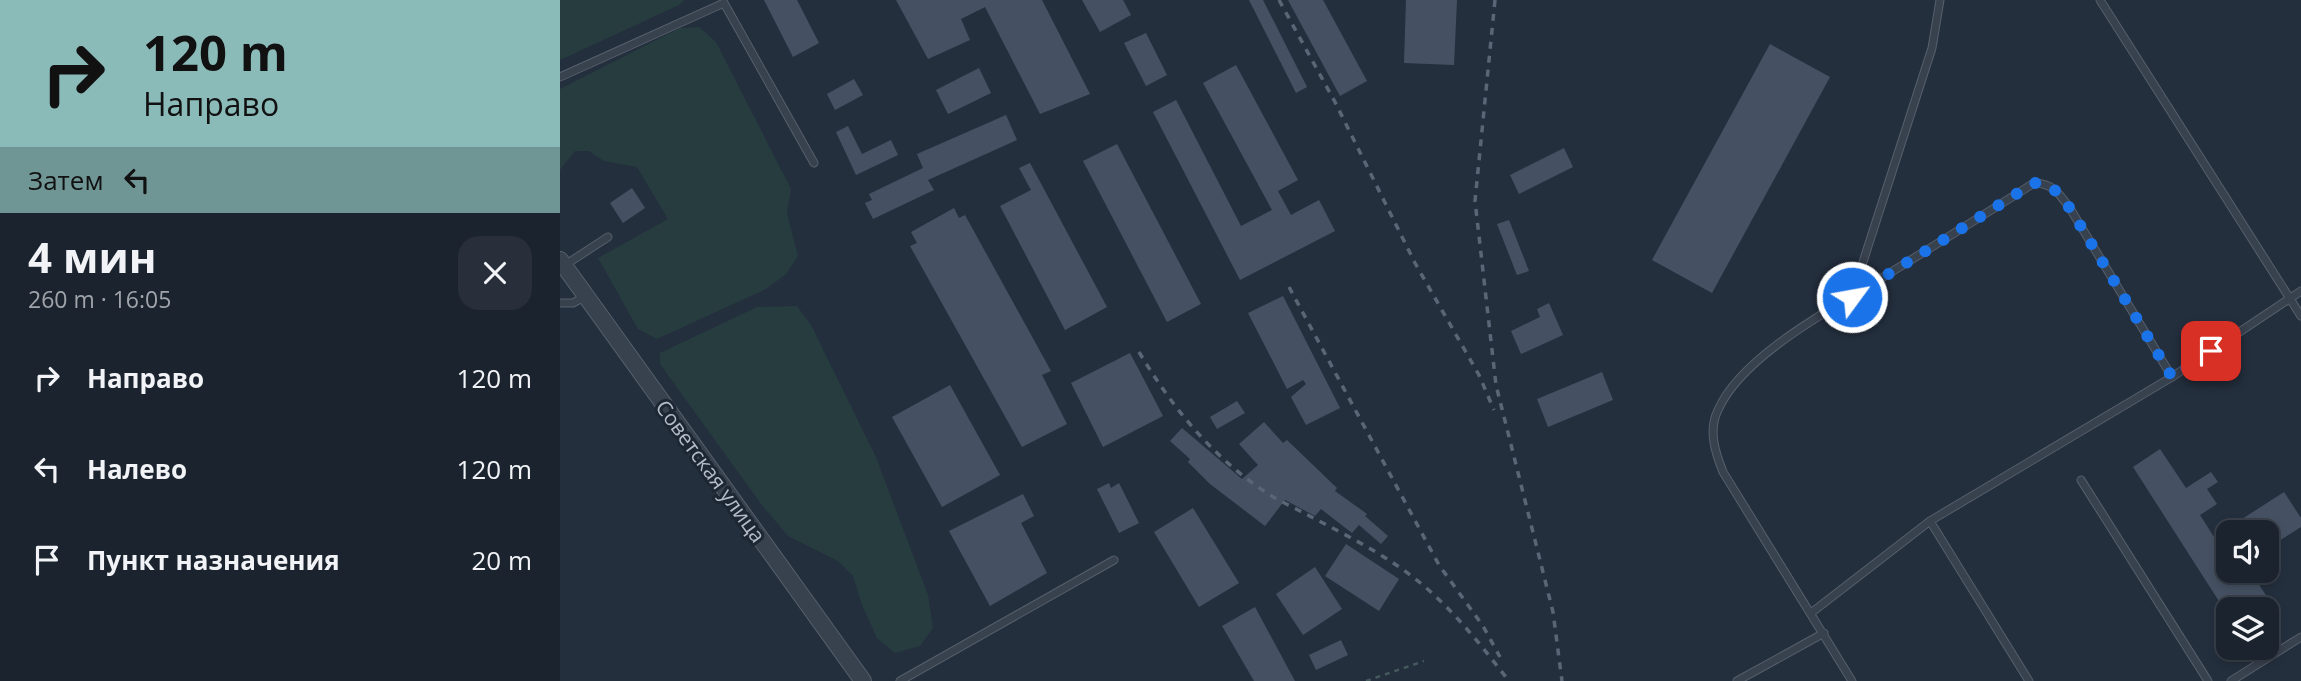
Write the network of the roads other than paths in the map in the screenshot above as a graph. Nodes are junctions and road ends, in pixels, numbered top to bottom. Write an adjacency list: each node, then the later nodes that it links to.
1 (1940, 0): 9 (lane)
2 (2104, 2): 10 (lane)
3 (560, 76): 4 (lane)
4 (814, 163)
5 (608, 237): 6 (lane)
6 (562, 263): 8 (street, Советская улица)
7 (2301, 292): 10 (lane)
8 (586, 296): 11 (lane); 20 (street, Советская улица)
9 (1852, 297): 13 (lane); 17 (lane)
10 (2290, 298): 12 (lane); 13 (lane)
11 (560, 303)
12 (2301, 316)
13 (2172, 377): 15 (lane)
14 (2081, 480): 25 (lane)
15 (1930, 521): 17 (lane); 24 (lane)
16 (1114, 560): 21 (lane)
17 (1811, 613): 18 (lane)
18 (1824, 633): 22 (lane); 23 (lane)
19 (2301, 637): 26 (lane)
20 (863, 681)
21 (901, 681)
22 (1737, 681)
23 (1852, 681)
24 (2029, 681)
25 (2208, 681)
26 (2231, 681)

